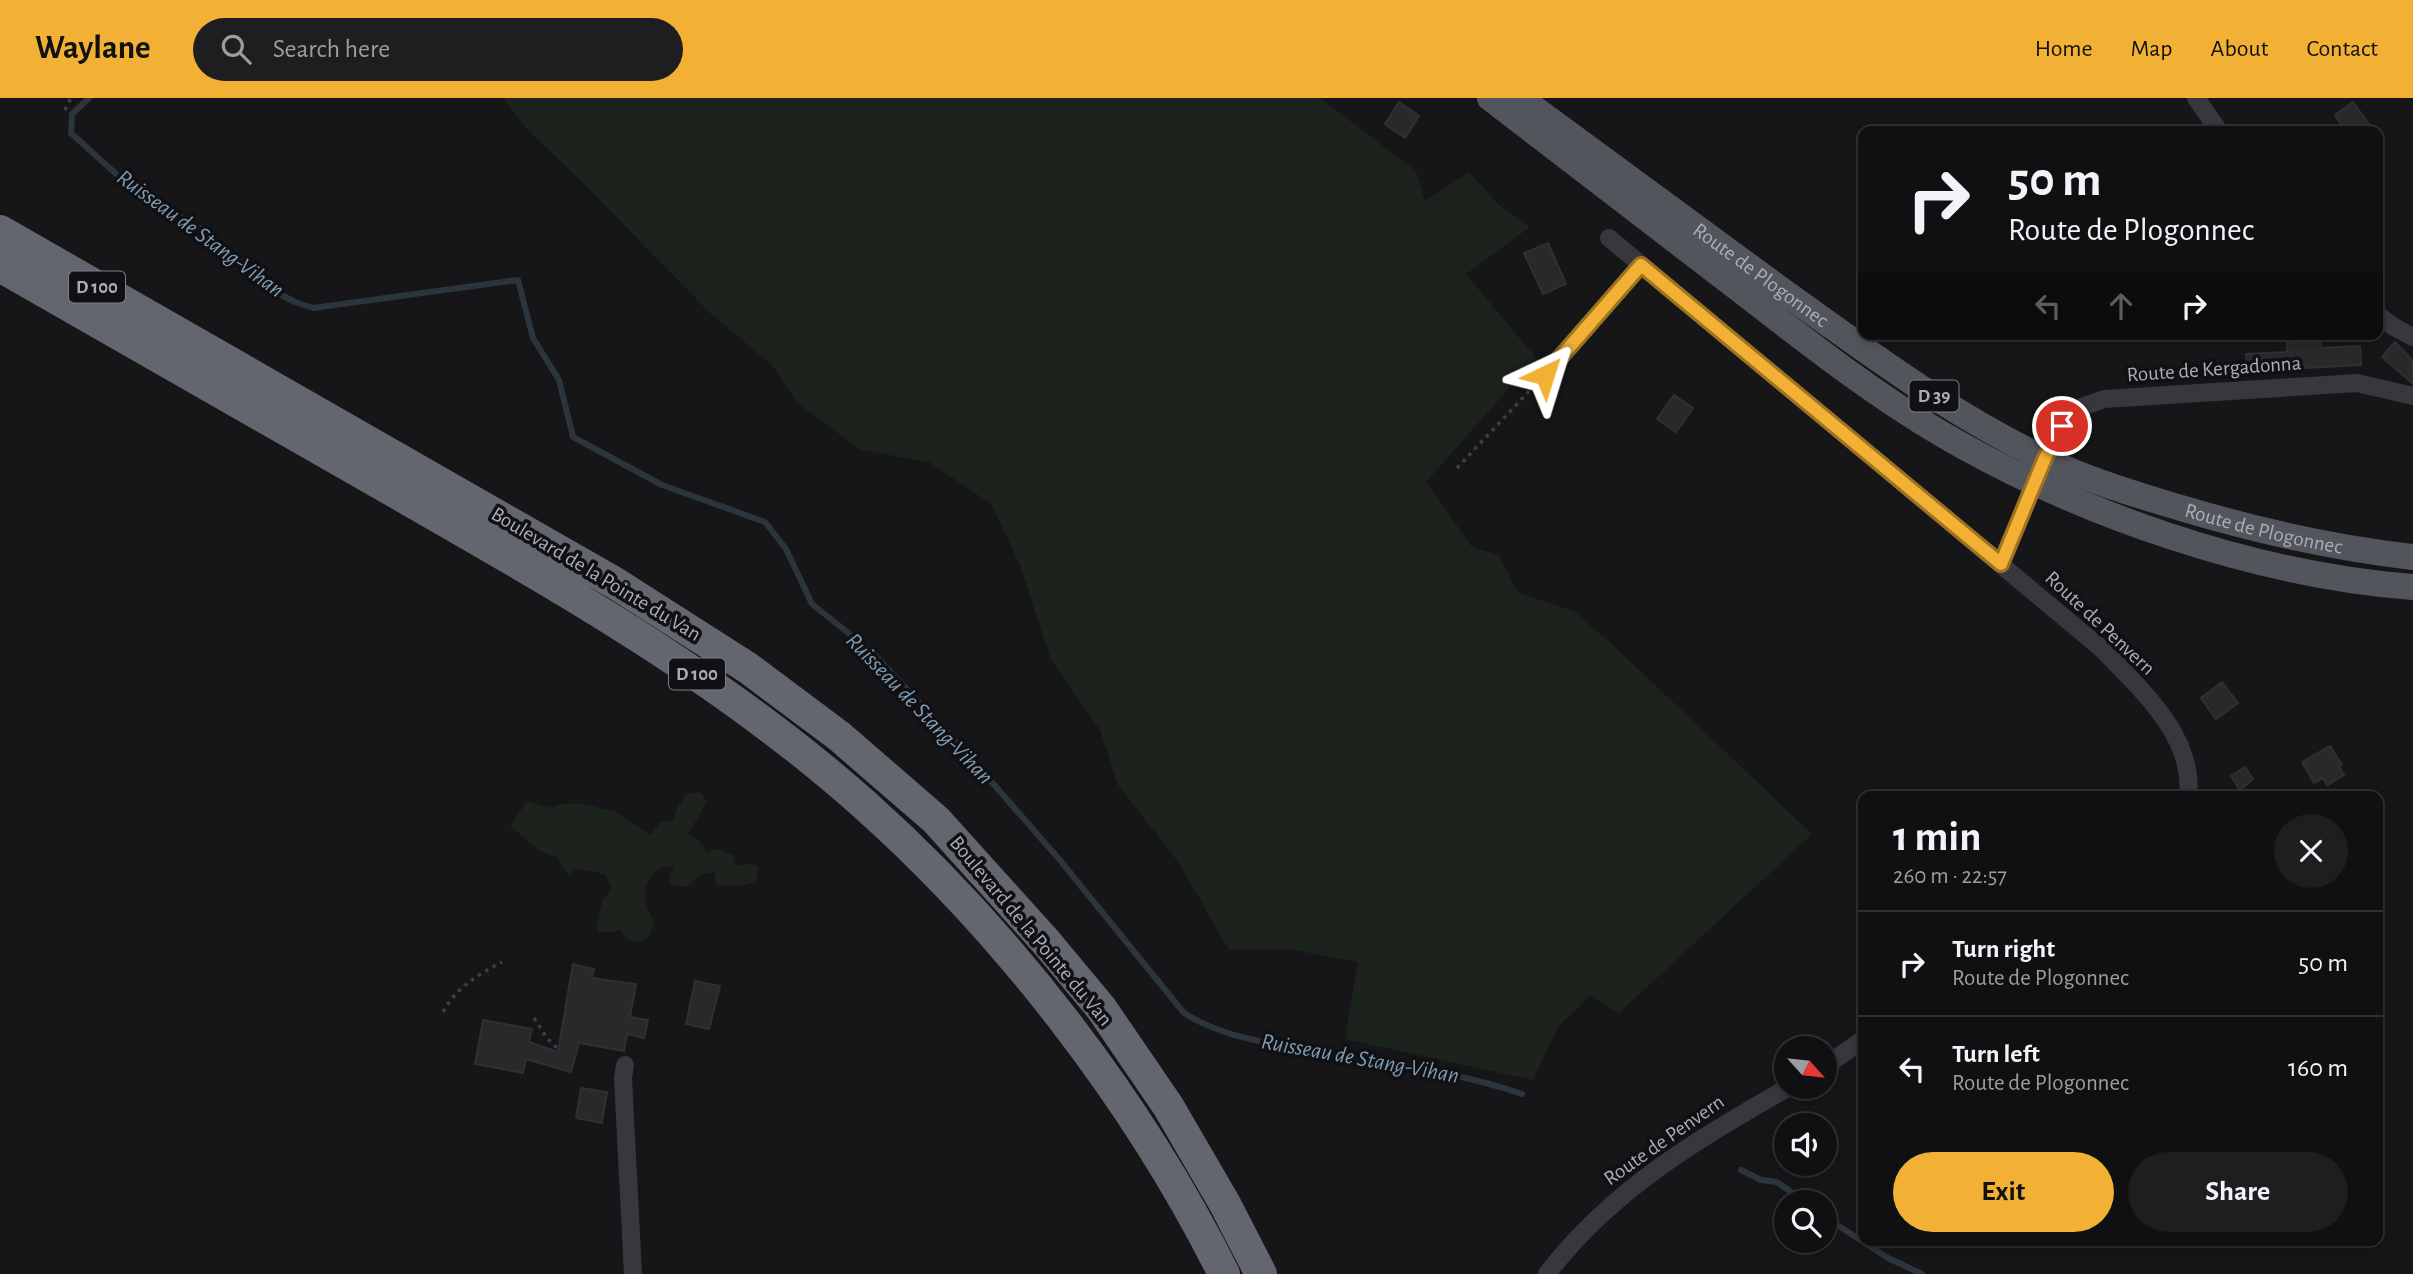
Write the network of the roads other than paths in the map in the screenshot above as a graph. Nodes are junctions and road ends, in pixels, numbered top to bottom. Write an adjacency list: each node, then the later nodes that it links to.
1 (1490, 98): 15 (main road, Route de Plogonnec / D 39)
2 (1520, 98): 14 (main road, Route de Plogonnec / D 39)
3 (2196, 98): 4 (street)
4 (2216, 126)
5 (0, 231): 27 (highway, Boulevard de la Pointe du Van / D 100)
6 (1609, 238): 7 (street)
7 (1641, 265): 12 (street); 18 (street)
8 (0, 267): 16 (highway, Boulevard de la Pointe du Van / D 100)
9 (0, 288): 16 (highway, D 100)
10 (2383, 318): 11 (street)
11 (2413, 337)
12 (1545, 375)
13 (2413, 397): 14 (street, Route de Kergadonna)
14 (2045, 458): 15 (street, Route de Kergadonna); 17 (main road, Route de Plogonnec / D 39)
15 (2036, 485): 18 (street); 19 (main road, Route de Plogonnec / D 39)
16 (445, 521): 26 (highway, Boulevard de la Pointe du Van / D 100)
17 (2413, 557)
18 (2001, 564): 20 (street, Route de Penvern)
19 (2413, 587)
20 (2189, 791)
21 (1858, 1043): 22 (street)
22 (1838, 1057)
23 (625, 1066): 25 (street)
24 (1774, 1095): 28 (street, Route de Penvern)
25 (633, 1274)
26 (1224, 1274)
27 (1261, 1274)
28 (1547, 1274)

